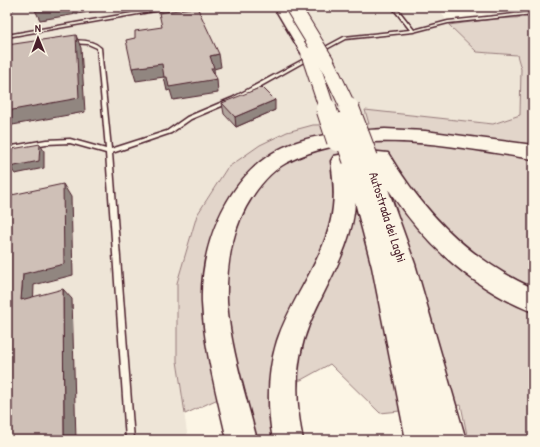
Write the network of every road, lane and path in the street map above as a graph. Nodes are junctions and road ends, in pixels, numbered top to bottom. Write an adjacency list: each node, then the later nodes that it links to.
1 (12, 7): 6 (street)
2 (172, 7): 9 (lane)
3 (281, 7): 11 (highway, Autostrada dei Laghi)
4 (293, 7): 11 (highway, Autostrada dei Laghi, bridge)
5 (394, 7): 8 (lane)
6 (7, 9)
7 (533, 13): 8 (lane)
8 (413, 31): 13 (lane)
9 (7, 36)
10 (64, 42): 13 (lane)
11 (316, 54): 15 (highway, Autostrada dei Laghi, bridge); 15 (highway, bridge)
12 (7, 149): 13 (lane)
13 (109, 152): 17 (lane)
14 (533, 152): 18 (highway)
15 (361, 160): 16 (highway); 19 (highway); 20 (highway, Autostrada dei Laghi); 21 (highway, Autostrada dei Laghi)
16 (533, 300)
17 (130, 440)
18 (242, 440)
19 (288, 440)
20 (421, 440)
21 (451, 440)

